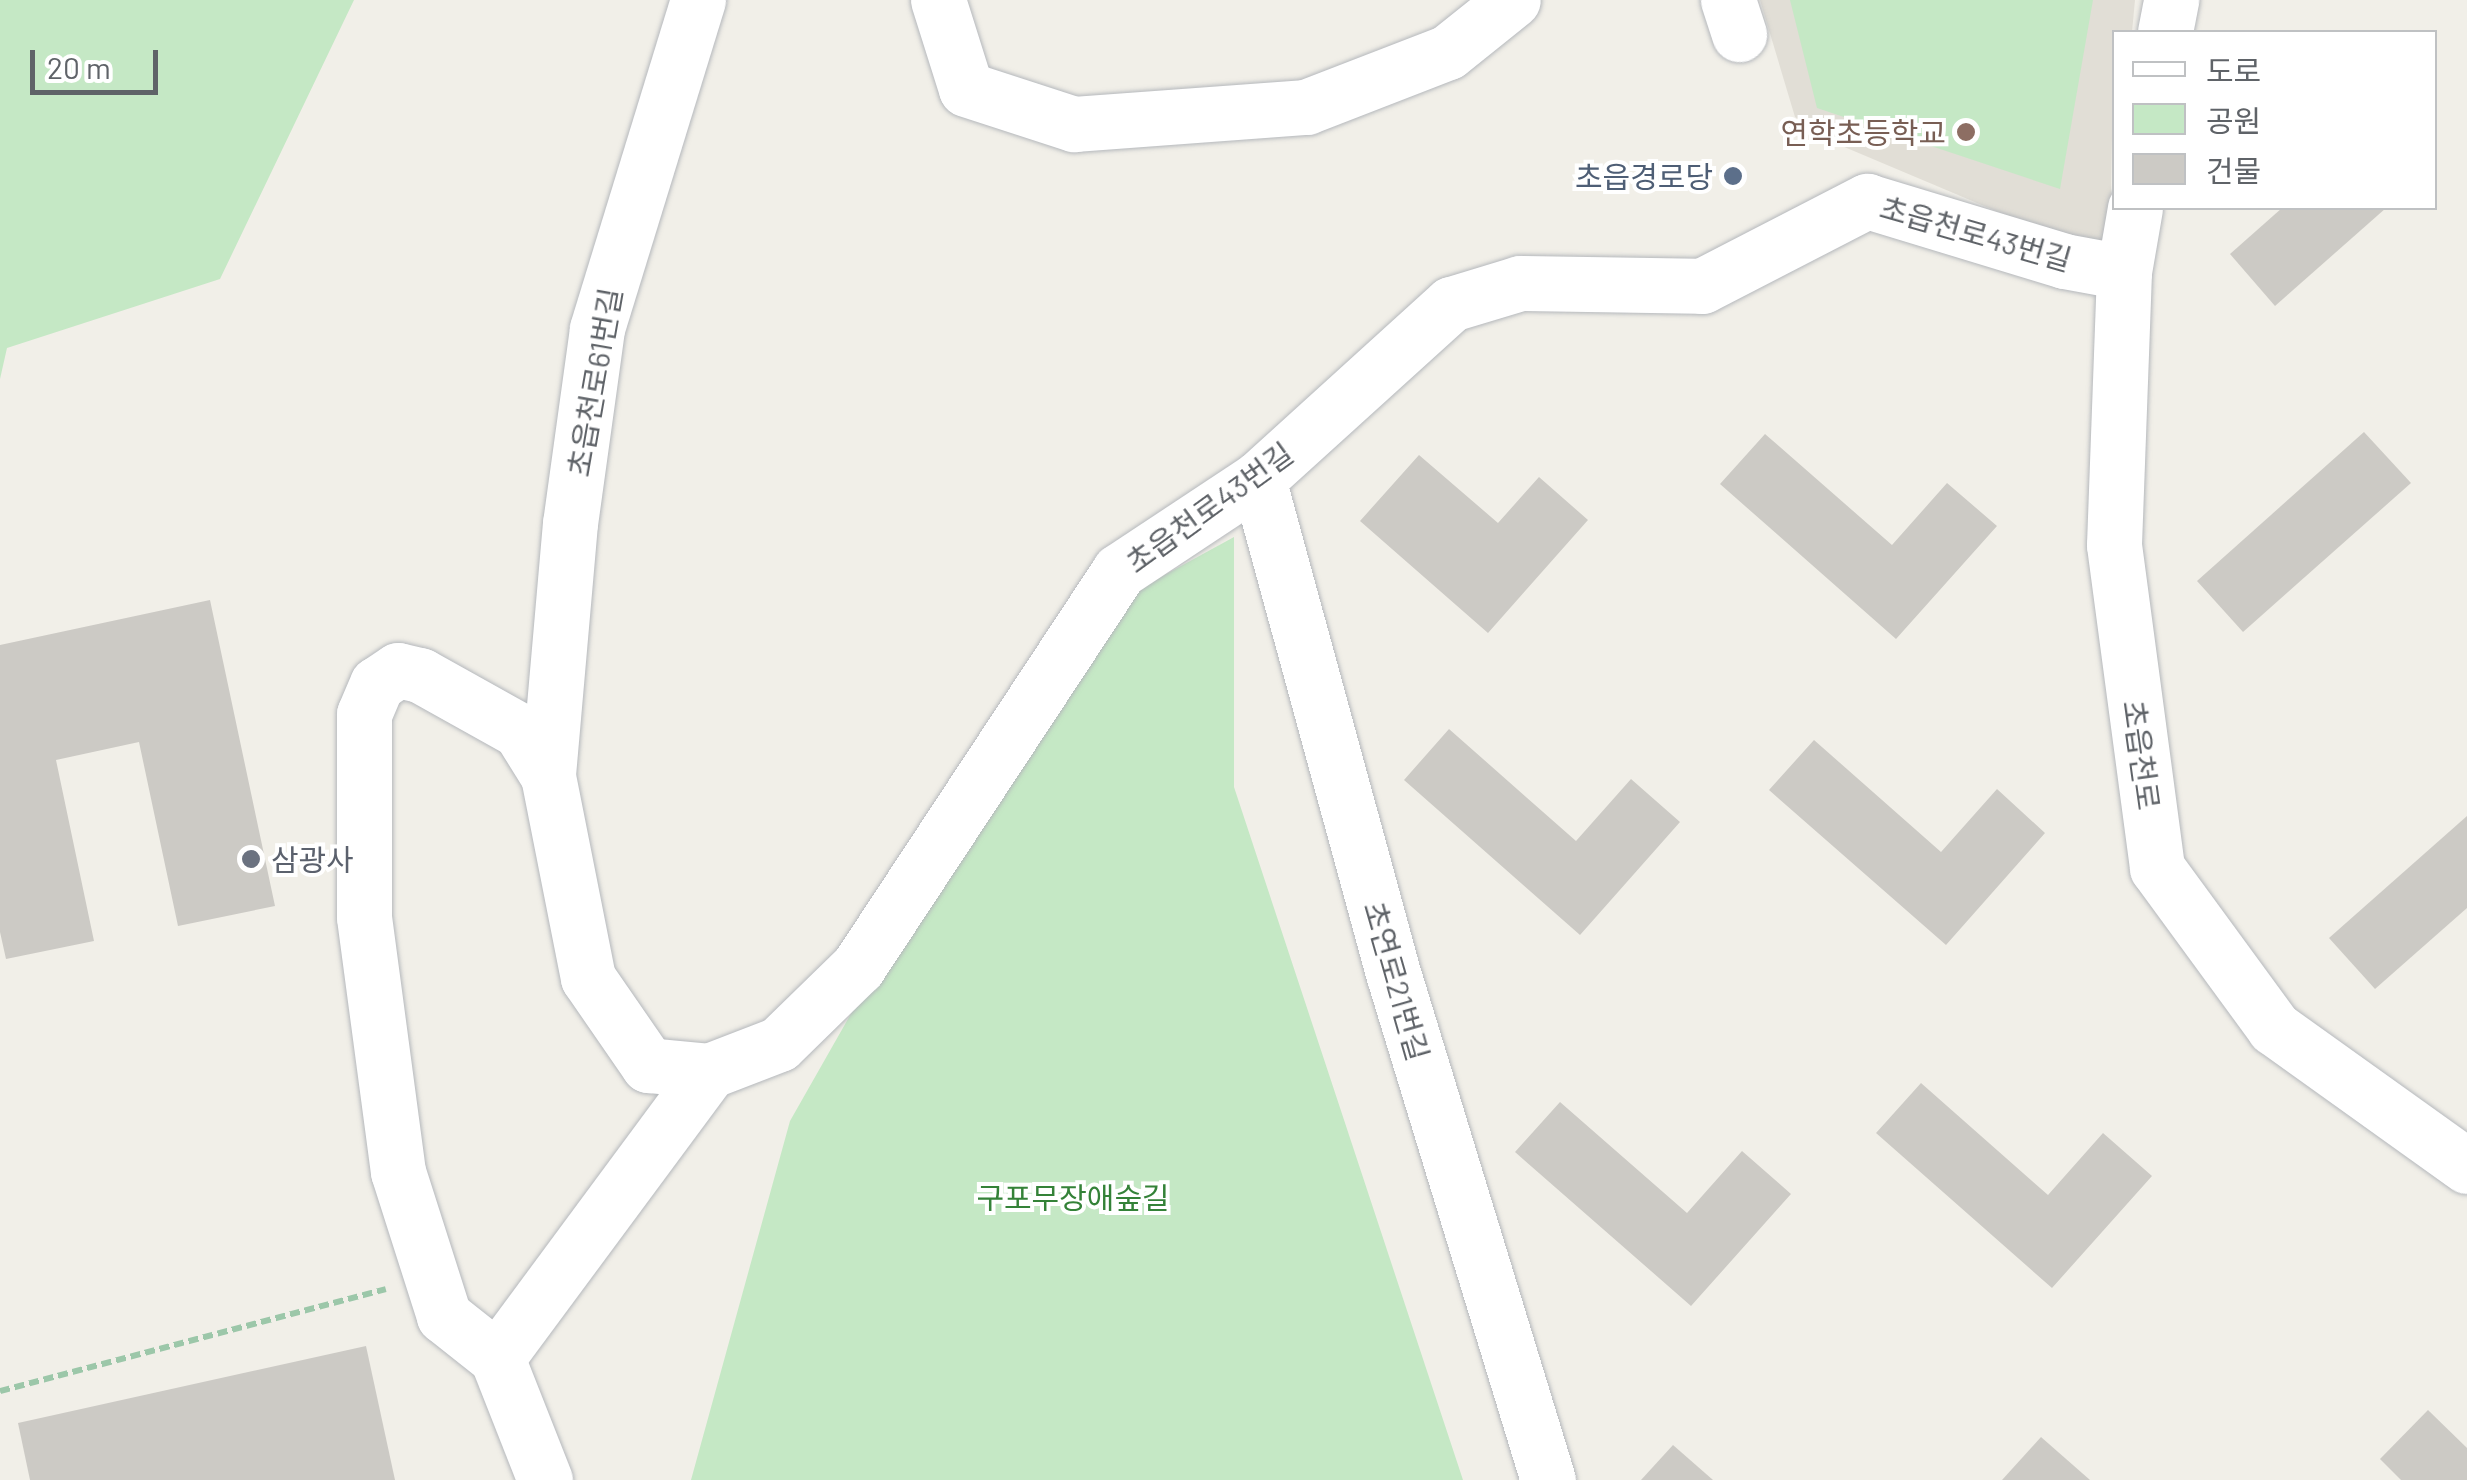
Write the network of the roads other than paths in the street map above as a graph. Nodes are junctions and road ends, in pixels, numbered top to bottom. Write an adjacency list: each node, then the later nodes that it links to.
1 (698, 0): 9 (street, 초읍천로61번길)
2 (938, 0): 3 (street)
3 (1513, 0)
4 (2171, 0): 5 (street)
5 (2166, 30)
6 (2135, 210): 7 (street, 초읍천로)
7 (2124, 272): 8 (street, 초읍천로43번길); 11 (street, 초읍천로)
8 (1258, 479): 10 (street, 초읍천로43번길); 14 (street, 초연로21번길)
9 (548, 776): 10 (street, 초읍천로43번길); 12 (street)
10 (709, 1071): 12 (street)
11 (2467, 1166)
12 (497, 1358): 13 (street)
13 (545, 1480)
14 (1548, 1480)

